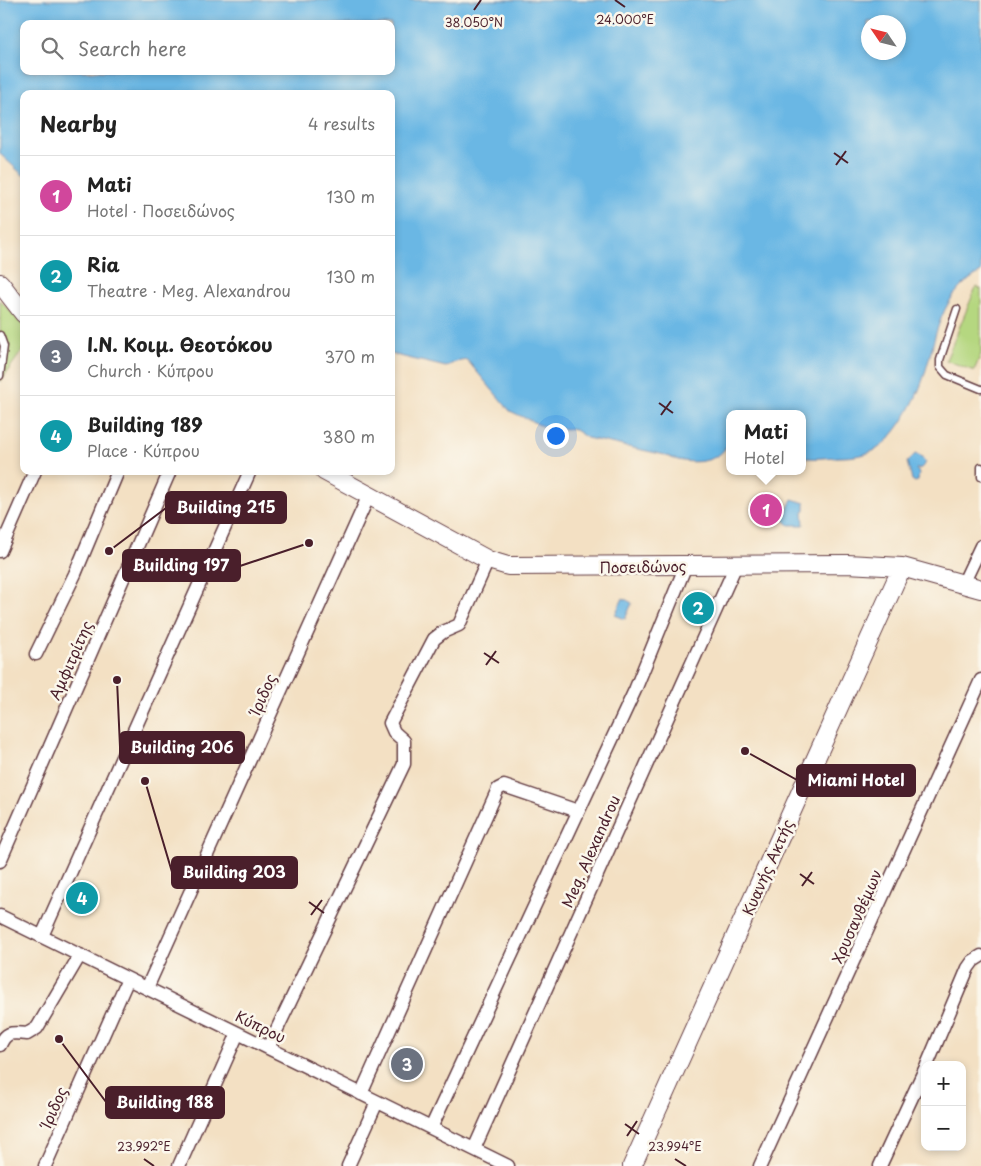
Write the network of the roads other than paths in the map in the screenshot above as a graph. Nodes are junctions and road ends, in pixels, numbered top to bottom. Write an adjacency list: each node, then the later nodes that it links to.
1 (0, 283): 2 (street)
2 (20, 309)
3 (957, 310): 6 (lane)
4 (0, 335): 5 (lane)
5 (0, 376)
6 (981, 389)
7 (981, 467): 13 (lane)
8 (32, 475): 16 (street)
9 (116, 475): 23 (street)
10 (168, 475): 26 (street, Αμφιτρίτης)
11 (248, 475): 28 (street)
12 (332, 475): 14 (street, Ποσειδώνος)
13 (981, 477)
14 (369, 495): 17 (street, Ποσειδώνος); 32 (street, Ίριδος)
15 (981, 546): 21 (street)
16 (0, 551)
17 (488, 560): 19 (street, Ποσειδώνος); 35 (street)
18 (736, 565): 19 (street, Ποσειδώνος); 20 (street, Ποσειδώνος); 41 (street, Meg. Alexandrou)
19 (686, 566): 25 (street)
20 (902, 567): 21 (street, Ποσειδώνος); 46 (street, Κυανής Ακτής)
21 (963, 584): 22 (street, Ποσειδώνος)
22 (981, 589)
23 (36, 654)
24 (981, 680): 47 (street, Χρυσανθέμων)
25 (578, 811): 38 (street); 40 (street)
26 (0, 861)
27 (0, 916): 28 (street, Κύπρου)
28 (42, 936): 29 (street, Κύπρου)
29 (80, 955): 31 (street, Κύπρου); 34 (street)
30 (981, 956): 36 (street)
31 (128, 979): 32 (street, Κύπρου); 42 (street, Ίριδος)
32 (147, 988): 33 (street, Κύπρου)
33 (238, 1033): 35 (street, Κύπρου); 43 (street)
34 (0, 1045)
35 (268, 1048): 38 (street, Κύπρου)
36 (929, 1061)
37 (921, 1078): 48 (street)
38 (361, 1094): 39 (street, Κύπρου)
39 (377, 1102): 40 (street, Κύπρου); 44 (street)
40 (431, 1128): 41 (street, Κύπρου)
41 (474, 1149): 45 (street, Κύπρου)
42 (45, 1166)
43 (179, 1166)
44 (348, 1166)
45 (507, 1166)
46 (632, 1166)
47 (760, 1166)
48 (880, 1166)

